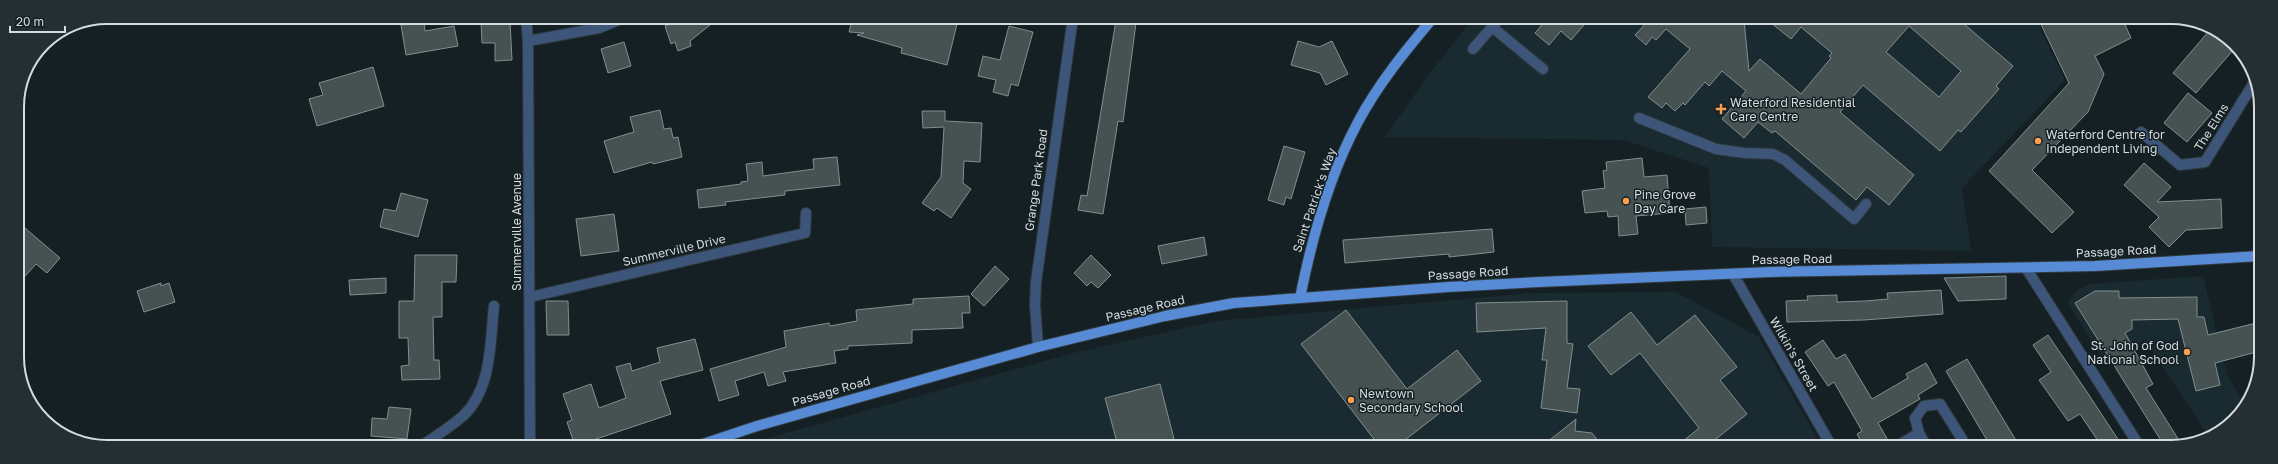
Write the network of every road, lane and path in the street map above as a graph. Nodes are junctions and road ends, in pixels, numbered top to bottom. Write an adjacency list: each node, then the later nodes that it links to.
1 (527, 24): 7 (street, Summerville Avenue)
2 (609, 24): 7 (street)
3 (1070, 24): 21 (street, Grange Park Road)
4 (1428, 24): 19 (main road, Saint Patrick's Way)
5 (1495, 24): 6 (street)
6 (1492, 27): 8 (street); 9 (street)
7 (528, 41): 18 (street, Summerville Avenue)
8 (1473, 49)
9 (1543, 69)
10 (2251, 87): 12 (street, The Elms)
11 (1639, 118): 13 (street)
12 (2141, 132)
13 (1866, 204)
14 (806, 214): 18 (street, Summerville Drive)
15 (2254, 256): 16 (main road, Passage Road)
16 (2026, 268): 17 (main road, Passage Road); 30 (street)
17 (1733, 274): 19 (main road, Passage Road); 26 (street, Wilkin's Street)
18 (530, 297): 24 (street, Summerville Avenue)
19 (1300, 298): 21 (main road, Passage Road)
20 (494, 306): 23 (street)
21 (1038, 347): 25 (main road, Passage Road)
22 (1919, 433): 27 (street); 28 (street); 29 (street)
23 (429, 440)
24 (530, 440)
25 (716, 440)
26 (1828, 440)
27 (1908, 440)
28 (1923, 440)
29 (1963, 440)
30 (2136, 440)

